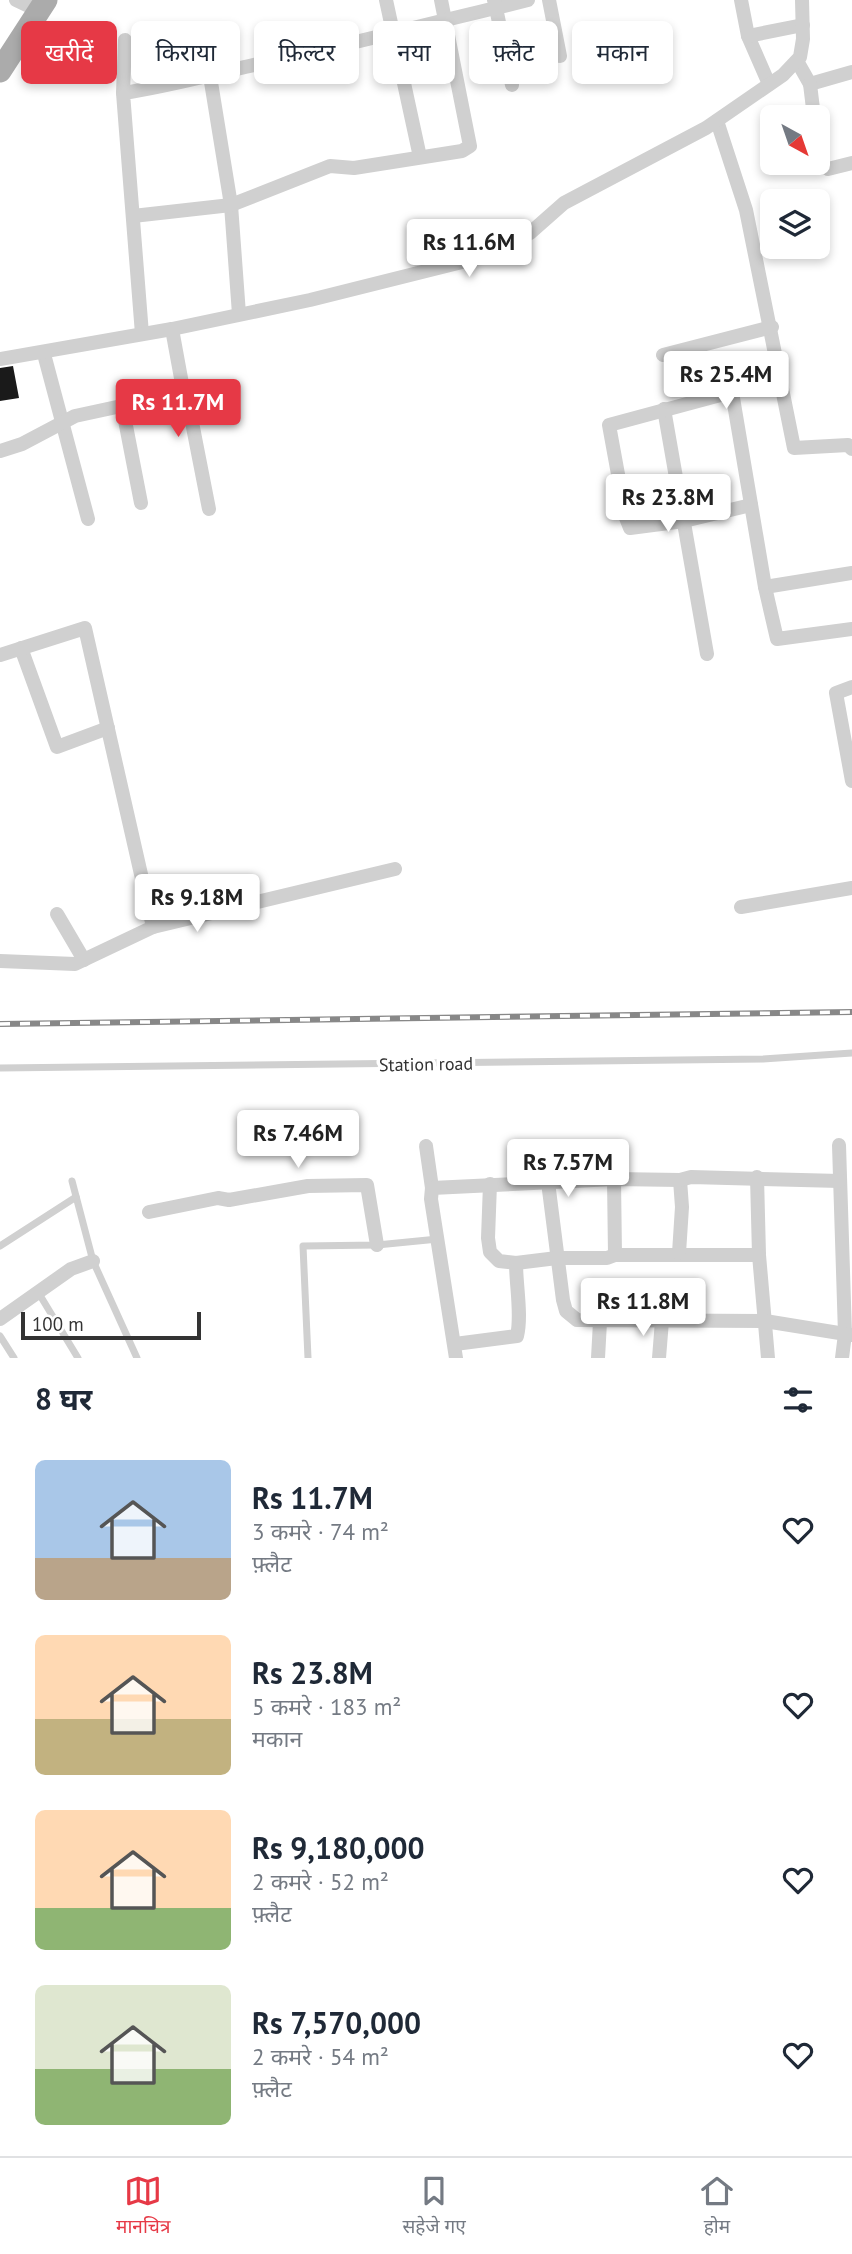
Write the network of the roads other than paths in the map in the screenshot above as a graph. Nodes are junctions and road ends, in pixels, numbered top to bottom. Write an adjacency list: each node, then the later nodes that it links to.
1 (386, 0): 10 (street)
2 (441, 0): 9 (street)
3 (528, 0): 8 (street)
4 (549, 0): 17 (street)
5 (741, 0): 13 (street)
6 (802, 0): 12 (street)
7 (32, 3): 16 (main road); 20 (main road)
8 (495, 4): 9 (street); 27 (street)
9 (446, 20): 11 (street); 31 (street)
10 (390, 21)
11 (442, 21)
12 (803, 25): 13 (street); 18 (street)
13 (748, 36): 25 (street)
14 (373, 39): 19 (street)
15 (125, 40): 28 (street)
16 (0, 48)
17 (560, 57)
18 (797, 61): 25 (street); 26 (street)
19 (240, 70)
20 (0, 71)
21 (852, 72): 26 (street)
22 (179, 84): 28 (street)
23 (210, 84): 34 (street)
24 (404, 84): 31 (street)
25 (769, 84): 30 (street)
26 (810, 84): 29 (street)
27 (512, 85)
28 (123, 93): 35 (street)
29 (813, 105)
30 (717, 121): 36 (street); 37 (street)
31 (420, 157): 34 (street)
32 (852, 163): 33 (street)
33 (830, 168)
34 (231, 205): 35 (street); 36 (street)
35 (133, 216): 39 (street)
36 (239, 314): 38 (street)
37 (772, 327): 41 (street); 43 (street)
38 (172, 329): 39 (street); 45 (street)
39 (142, 334): 40 (street)
40 (44, 354): 42 (street); 48 (street)
41 (663, 355)
42 (0, 359)
43 (780, 379): 44 (street); 49 (street)
44 (732, 392): 47 (street); 52 (street)
45 (185, 400): 46 (street); 53 (street)
46 (122, 405): 48 (street); 51 (street)
47 (664, 409): 55 (street); 55 (street)
48 (65, 423): 50 (street); 54 (street)
49 (852, 449)
50 (0, 451)
51 (141, 503)
52 (751, 505): 55 (street); 57 (street)
53 (209, 509)
54 (88, 519)
55 (684, 521): 60 (street)
56 (852, 573): 57 (street)
57 (765, 587): 58 (street)
58 (852, 629)
59 (21, 648): 61 (street); 63 (street); 63 (street)
60 (707, 654)
61 (0, 655)
62 (852, 687): 64 (street)
63 (108, 728): 69 (street)
64 (852, 781)
65 (395, 869): 69 (street)
66 (852, 888): 67 (street)
67 (741, 907)
68 (57, 914): 70 (street)
69 (153, 927): 70 (street)
70 (84, 960): 71 (street)
71 (0, 961)
72 (852, 1053): 73 (lane, Station road)
73 (0, 1068)
74 (839, 1145): 78 (street)
75 (426, 1146): 83 (street)
76 (757, 1177): 78 (street); 79 (street); 91 (street)
77 (614, 1179): 79 (street); 81 (street); 90 (street)
78 (844, 1179): 100 (street)
79 (680, 1180): 89 (street)
80 (72, 1181): 84 (lane)
81 (548, 1182): 82 (street); 92 (street)
82 (490, 1184): 83 (street); 94 (street)
83 (432, 1188): 86 (street)
84 (76, 1197): 88 (lane); 93 (lane)
85 (149, 1212): 87 (street)
86 (438, 1239): 87 (lane); 102 (street)
87 (377, 1245): 106 (lane)
88 (0, 1246)
89 (680, 1253): 90 (street); 91 (street)
90 (615, 1255): 92 (street)
91 (759, 1255): 98 (street)
92 (557, 1258): 94 (street); 99 (street)
93 (93, 1261): 95 (street); 105 (lane)
94 (516, 1263): 102 (street)
95 (38, 1292): 96 (street); 104 (lane)
96 (0, 1319)
97 (662, 1321): 98 (street); 99 (street); 108 (street)
98 (765, 1321): 100 (street); 109 (street)
99 (600, 1322): 107 (street)
100 (849, 1335): 110 (street)
101 (0, 1336): 103 (lane)
102 (455, 1351)
103 (14, 1358)
104 (78, 1358)
105 (137, 1358)
106 (307, 1358)
107 (597, 1358)
108 (659, 1358)
109 (768, 1358)
110 (842, 1358)

